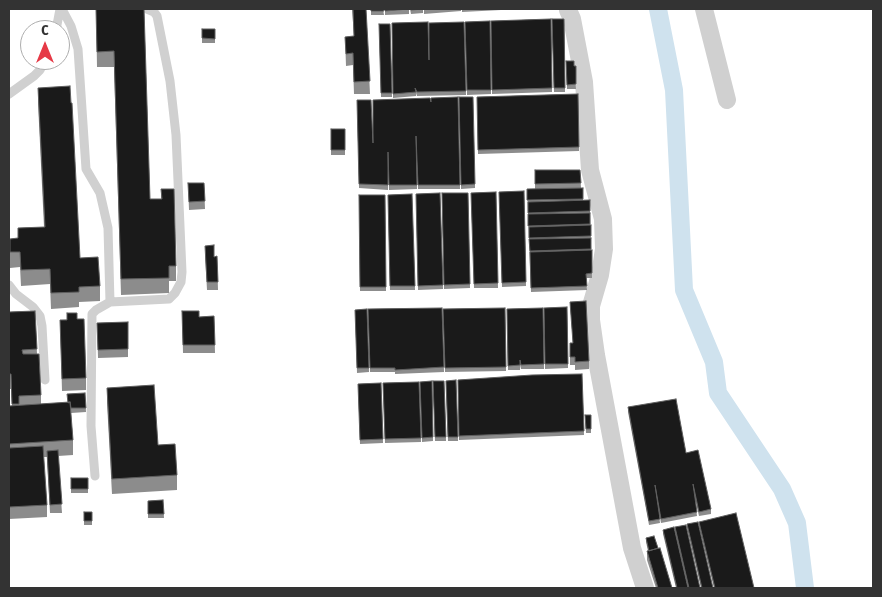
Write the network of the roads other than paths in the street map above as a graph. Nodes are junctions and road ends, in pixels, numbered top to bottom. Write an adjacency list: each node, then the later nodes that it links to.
1 (61, 9): 9 (lane)
2 (147, 9): 9 (lane)
3 (704, 9): 7 (street)
4 (568, 10): 12 (street)
5 (40, 70): 6 (lane)
6 (9, 94)
7 (727, 100)
8 (9, 285): 10 (lane)
9 (110, 302): 11 (lane)
10 (45, 380)
11 (95, 476)
12 (645, 588)

